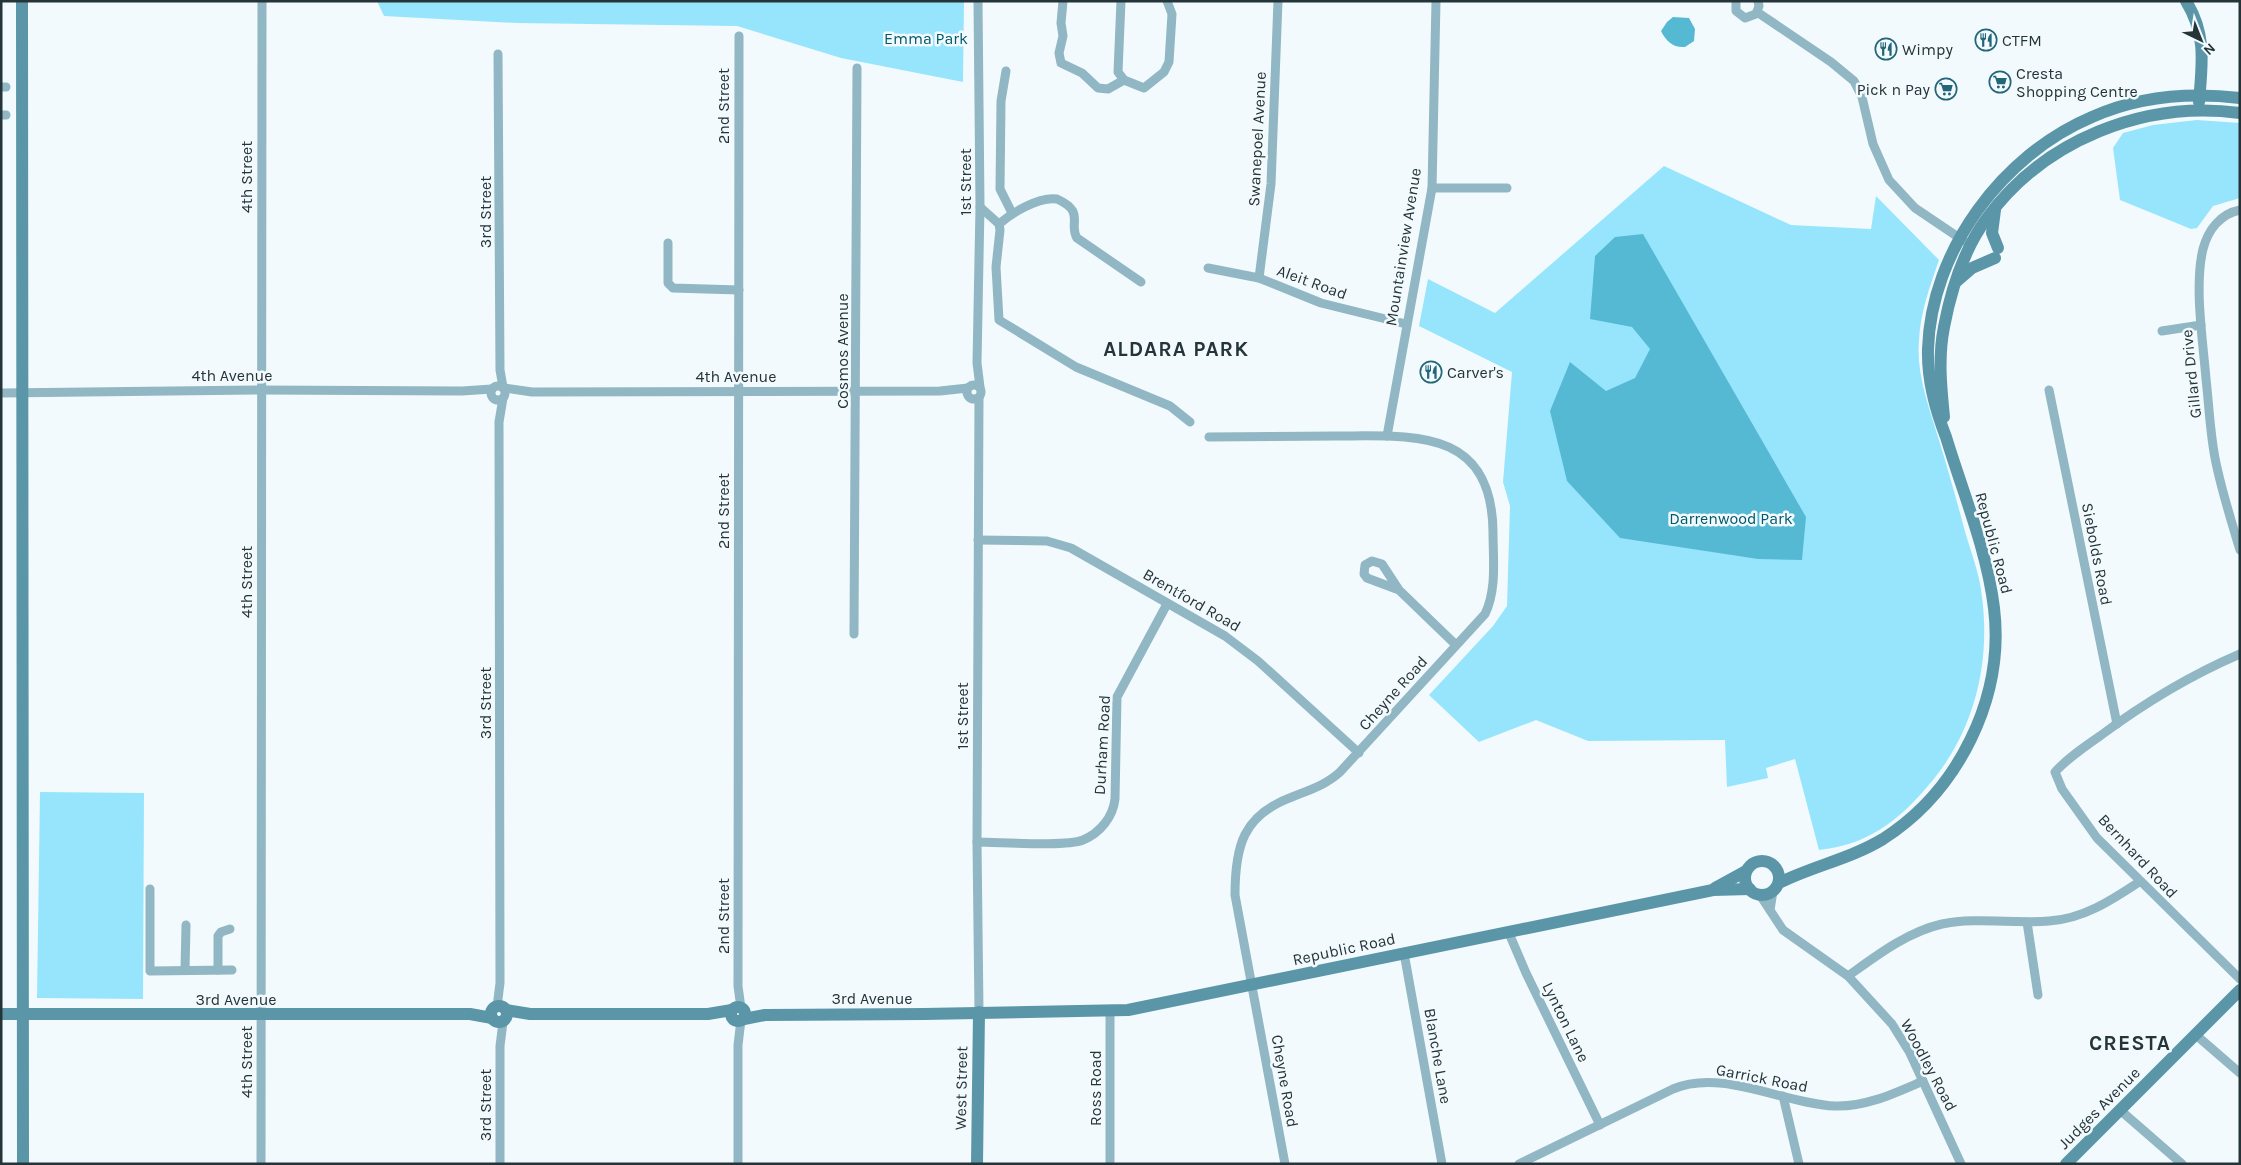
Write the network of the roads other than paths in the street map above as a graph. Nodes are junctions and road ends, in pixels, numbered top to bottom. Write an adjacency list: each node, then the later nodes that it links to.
1 (22, 1): 46 (main road)
2 (262, 1): 39 (street, 4th Street)
3 (978, 1): 25 (street, 1st Street)
4 (1063, 1): 17 (street)
5 (1121, 1): 17 (street)
6 (1167, 1): 17 (street)
7 (1278, 1): 32 (street, Swanepoel Avenue)
8 (1436, 1): 22 (street, Mountainview Avenue)
9 (1736, 1): 12 (street)
10 (1758, 1): 12 (street)
11 (2186, 1): 18 (main road)
12 (1757, 12): 29 (street)
13 (738, 36): 35 (street, 2nd Street)
14 (498, 54): 44 (street, 3rd Street)
15 (857, 68): 42 (street, Cosmos Avenue)
16 (1006, 71): 27 (street)
17 (1124, 80)
18 (2200, 95): 19 (main road, Republic Road); 20 (main road); 29 (main road, Republic Road)
19 (2240, 98)
20 (2198, 110): 21 (main road, Republic Road); 24 (main road, Republic Road)
21 (2240, 113)
22 (1432, 188): 23 (street); 36 (street, Mountainview Avenue)
23 (1507, 188)
24 (1997, 206): 29 (main road, Republic Road); 34 (main road)
25 (980, 207): 28 (street); 45 (street, 1st Street)
26 (2240, 210): 37 (street, Gillard Drive)
27 (1012, 213): 28 (street); 33 (street)
28 (999, 224): 47 (street)
29 (1967, 239): 34 (main road, Republic Road); 50 (main road, Republic Road)
30 (668, 243): 35 (street)
31 (1208, 268): 32 (street, Aleit Road)
32 (1259, 278): 36 (street, Aleit Road)
33 (1141, 282)
34 (1956, 282): 50 (main road, Republic Road)
35 (739, 290): 41 (street, 2nd Street)
36 (1406, 324): 48 (street, Mountainview Avenue)
37 (2201, 325): 38 (street); 52 (street, Gillard Drive)
38 (2162, 331)
39 (261, 390): 44 (street, 4th Avenue); 46 (street, 4th Avenue); 89 (street, 4th Street)
40 (2048, 390): 58 (street, Siebolds Road)
41 (738, 391): 42 (street, 4th Avenue); 44 (street, 4th Avenue); 88 (street, 2nd Street)
42 (857, 391): 45 (street, 4th Avenue); 55 (street, Cosmos Avenue)
43 (1, 392): 46 (street, 4th Avenue)
44 (498, 392): 87 (street, 3rd Street)
45 (973, 392): 51 (street, 1st Street)
46 (22, 393): 86 (main road)
47 (1190, 422)
48 (1386, 436): 49 (street, Cheyne Road); 56 (street, Cheyne Road)
49 (1209, 437)
50 (1946, 437): 62 (main road, Republic Road)
51 (978, 540): 54 (street, Brentford Road); 60 (street, 1st Street)
52 (2240, 550)
53 (1399, 590): 56 (street)
54 (1166, 604): 59 (street, Brentford Road); 60 (street, Durham Road)
55 (854, 634)
56 (1456, 645): 59 (street, Cheyne Road)
57 (2240, 654): 58 (street, Bernhard Road)
58 (2116, 724): 64 (street, Bernhard Road)
59 (1359, 753): 80 (street, Cheyne Road)
60 (977, 842): 83 (street, 1st Street)
61 (1775, 867): 62 (main road, Republic Road); 63 (main road); 65 (main road)
62 (1807, 869): 65 (main road, Republic Road)
63 (1746, 871): 67 (main road, Republic Road); 68 (main road)
64 (2140, 882): 70 (street); 79 (street, Bernhard Road)
65 (1776, 887): 68 (main road); 69 (street)
66 (150, 889): 75 (street)
67 (1713, 890): 68 (main road, Republic Road); 73 (main road, Republic Road)
68 (1755, 892): 69 (street, Woodley Road)
69 (1770, 910): 78 (street, Woodley Road)
70 (2027, 922): 78 (street); 82 (street)
71 (186, 925): 75 (street)
72 (230, 929): 76 (street)
73 (1508, 930): 74 (main road, Republic Road); 95 (street, Lynton Lane)
74 (1404, 953): 80 (main road, Republic Road); 103 (street, Blanche Lane)
75 (185, 970): 76 (street)
76 (218, 970): 77 (street)
77 (232, 970)
78 (1848, 976): 92 (street, Woodley Road)
79 (2240, 979)
80 (1253, 984): 84 (main road, Republic Road); 102 (street, Cheyne Road)
81 (2240, 990): 90 (main road, Judges Avenue)
82 (2038, 994)
83 (979, 1012): 84 (main road, Republic Road); 88 (main road, 3rd Avenue); 100 (main road, West Street)
84 (1110, 1012): 101 (street, Ross Road)
85 (1, 1014): 86 (main road, 3rd Avenue)
86 (22, 1014): 89 (main road, 3rd Avenue); 96 (main road)
87 (499, 1014): 88 (main road, 3rd Avenue); 89 (main road, 3rd Avenue); 98 (street, 3rd Street)
88 (738, 1014): 99 (street, 2nd Street)
89 (261, 1015): 97 (street, 4th Street)
90 (2196, 1035): 91 (street); 94 (main road, Judges Avenue)
91 (2240, 1073)
92 (1923, 1081): 93 (street, Garrick Road); 106 (street, Woodley Road)
93 (1783, 1096): 95 (street, Garrick Road); 105 (street)
94 (2120, 1110): 107 (main road, Judges Avenue); 108 (street)
95 (1600, 1125): 104 (street, Garrick Road)
96 (23, 1164)
97 (261, 1164)
98 (500, 1164)
99 (738, 1164)
100 (977, 1164)
101 (1110, 1164)
102 (1285, 1164)
103 (1442, 1164)
104 (1519, 1164)
105 (1800, 1164)
106 (1961, 1164)
107 (2066, 1164)
108 (2182, 1164)

